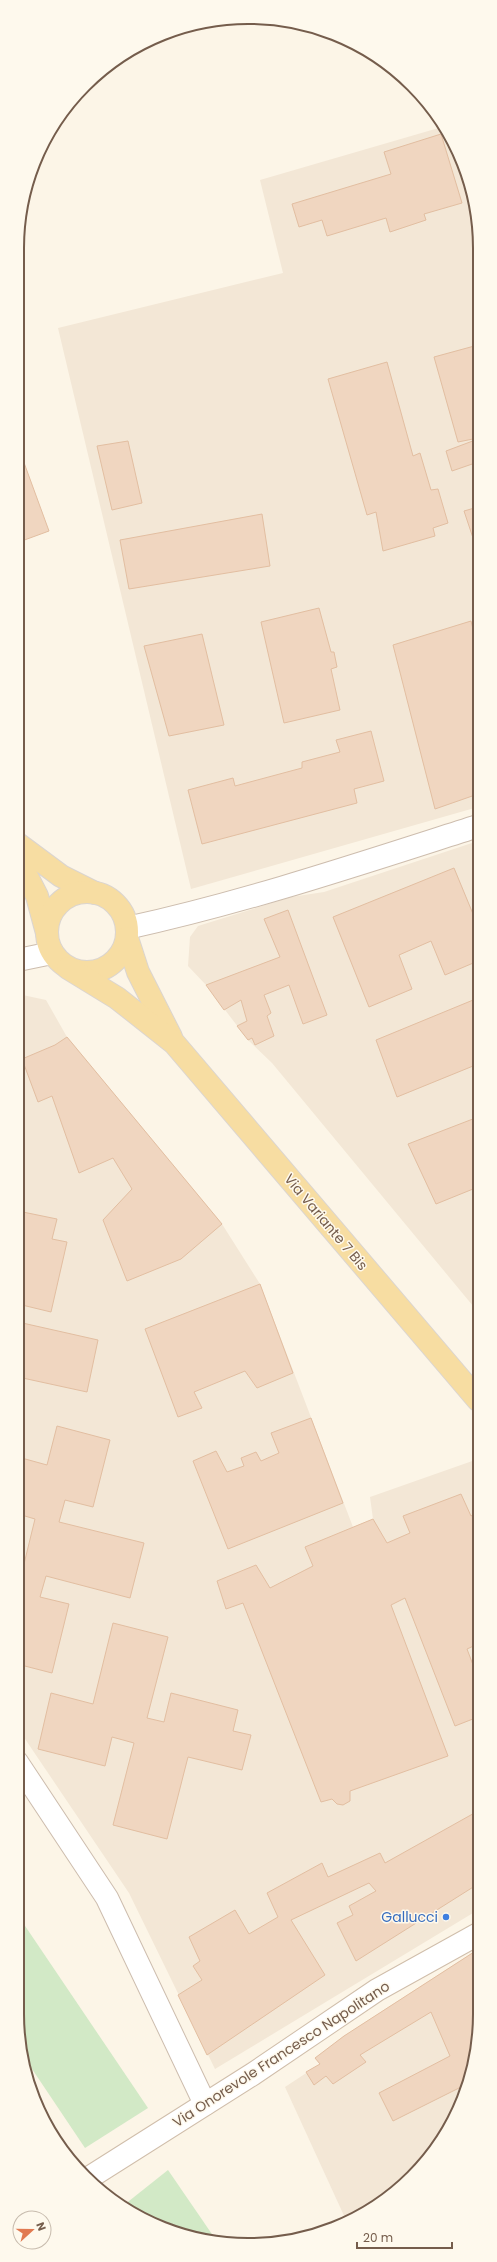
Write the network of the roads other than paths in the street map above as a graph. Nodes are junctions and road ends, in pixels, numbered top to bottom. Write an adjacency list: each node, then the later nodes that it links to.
1 (473, 828): 5 (street)
2 (24, 848): 4 (main road)
3 (24, 871): 6 (main road)
4 (95, 893): 5 (main road); 6 (main road)
5 (127, 933): 8 (main road); 9 (main road, Via Variante 7 Bis)
6 (49, 943): 7 (street); 8 (main road)
7 (24, 957)
8 (68, 968): 9 (main road, Via Variante 7 Bis)
9 (174, 1043): 10 (main road, Via Variante 7 Bis)
10 (473, 1394)
11 (24, 1772): 13 (street)
12 (473, 1937): 13 (street, Via Onorevole Francesco Napolitano)
13 (205, 2104): 14 (street, Via Onorevole Francesco Napolitano)
14 (93, 2175)

